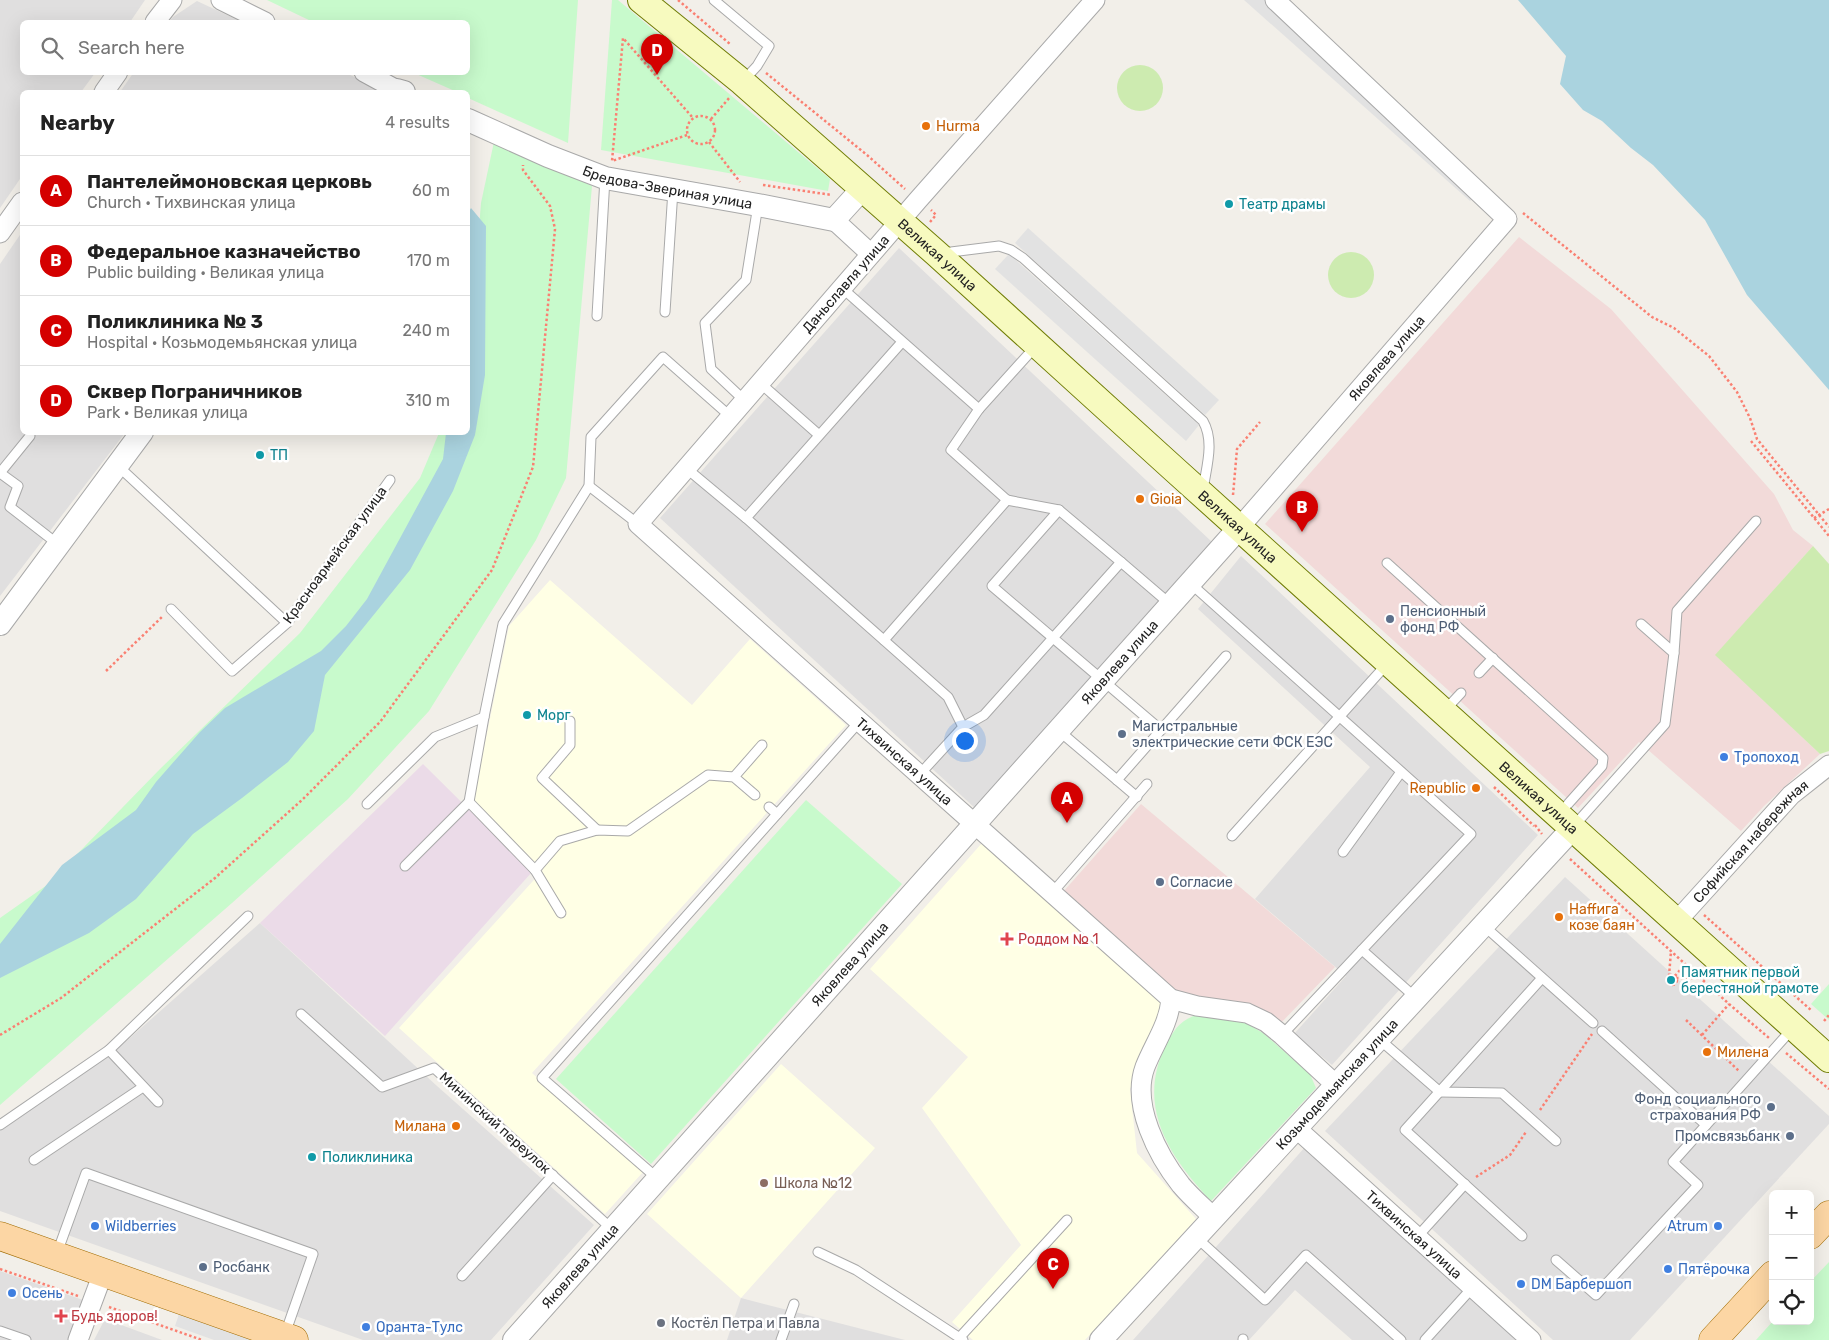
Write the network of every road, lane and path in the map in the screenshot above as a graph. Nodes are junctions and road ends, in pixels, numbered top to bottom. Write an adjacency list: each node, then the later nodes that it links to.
1 (172, 0): 9 (street)
2 (220, 0): 8 (street)
3 (641, 0): 13 (main road, Великая улица)
4 (678, 0): 13 (path)
5 (714, 0): 13 (lane)
6 (1095, 0): 27 (street, Даньславля улица)
7 (1275, 0): 64 (street, Яковлева улица)
8 (243, 5): 10 (street)
9 (157, 20)
10 (262, 20)
11 (116, 75): 14 (street)
12 (369, 75): 15 (street)
13 (744, 80): 17 (path); 24 (main road, Великая улица); 27 (path)
14 (105, 90)
15 (396, 90)
16 (693, 118): 17 (path); 19 (path); 19 (path)
17 (711, 119): 20 (path)
18 (470, 121): 21 (street, Бредова-Звериная улица)
19 (687, 135): 20 (path)
20 (709, 142): 23 (path)
21 (524, 145): 22 (street, Бредова-Звериная улица); 137 (path)
22 (604, 178): 25 (street, Бредова-Звериная улица); 37 (lane)
23 (749, 183)
24 (850, 189): 26 (path); 30 (street); 31 (main road, Великая улица)
25 (673, 190): 26 (street, Бредова-Звериная улица); 36 (lane)
26 (758, 195): 30 (street, Бредова-Звериная улица); 41 (lane)
27 (918, 200): 31 (street, Даньславля улица)
28 (20, 205): 32 (street)
29 (1521, 212): 58 (path)
30 (834, 220): 33 (street)
31 (900, 221): 33 (street, Даньславля улица); 34 (main road, Великая улица)
32 (0, 233)
33 (872, 254): 35 (street, Даньславля улица)
34 (938, 254): 39 (main road, Великая улица); 55 (lane)
35 (842, 288): 38 (lane); 40 (street, Даньславля улица)
36 (665, 312)
37 (597, 316)
38 (902, 342): 42 (lane); 47 (lane)
39 (1037, 344): 42 (lane); 55 (main road, Великая улица)
40 (760, 383): 41 (street, Даньславля улица); 47 (lane)
41 (745, 401): 43 (street, Даньславля улица)
42 (979, 409): 54 (lane)
43 (731, 417): 50 (street, Даньславля улица); 53 (lane)
44 (1260, 422): 55 (path)
45 (140, 435): 49 (street)
46 (30, 436): 51 (lane)
47 (819, 436): 59 (lane)
48 (1752, 441): 60 (path)
49 (118, 466): 66 (street); 72 (lane)
50 (686, 468): 59 (lane); 62 (street, Даньславля улица)
51 (0, 473): 66 (lane)
52 (390, 480): 72 (lane, Красноармейская улица)
53 (589, 486): 62 (lane); 86 (lane)
54 (1007, 500): 57 (lane); 76 (lane)
55 (1211, 503): 64 (main road, Великая улица)
56 (1829, 509): 58 (path)
57 (1059, 510): 67 (lane); 75 (lane)
58 (1820, 515): 60 (path); 63 (path)
59 (746, 518): 76 (lane)
60 (1814, 518): 65 (path)
61 (1756, 521): 77 (lane)
62 (638, 524): 88 (street, Тихвинская улица)
63 (1829, 527)
64 (1239, 528): 69 (street, Яковлева улица); 80 (main road, Великая улица)
65 (1829, 536)
66 (59, 545): 73 (street)
67 (1120, 562): 70 (lane); 75 (lane)
68 (1387, 563): 79 (lane)
69 (1190, 583): 70 (street, Яковлева улица); 87 (lane)
70 (1171, 605): 83 (street, Яковлева улица)
71 (171, 608): 72 (lane, Красноармейская улица); 81 (path)
72 (287, 623)
73 (0, 624)
74 (1641, 624): 77 (lane)
75 (1053, 639): 83 (lane); 90 (lane)
76 (884, 640): 90 (lane)
77 (1674, 653): 106 (lane)
78 (1226, 656): 92 (lane)
79 (1493, 658): 82 (lane); 106 (lane)
80 (1388, 663): 85 (main road, Великая улица); 87 (lane)
81 (106, 670)
82 (1479, 674)
83 (1102, 681): 91 (street, Яковлева улица); 92 (lane)
84 (1461, 693): 85 (lane)
85 (1443, 712): 106 (main road, Великая улица)
86 (484, 717): 102 (lane); 103 (lane)
87 (1339, 717): 95 (lane); 109 (lane)
88 (860, 720): 96 (street, Тихвинская улица); 105 (lane)
89 (570, 721): 108 (lane)
90 (963, 727): 96 (lane)
91 (1058, 730): 98 (lane); 107 (street, Яковлева улица)
92 (1161, 730): 98 (lane)
93 (762, 745): 97 (lane)
94 (1829, 766): 116 (street, Софийская набережная)
95 (1401, 772): 110 (lane); 118 (lane)
96 (920, 774): 107 (street, Тихвинская улица)
97 (734, 777): 100 (lane); 108 (lane)
98 (1116, 780): 101 (lane)
99 (1148, 784): 101 (lane)
100 (755, 795)
101 (1137, 797): 113 (lane)
102 (469, 802): 111 (lane); 112 (lane)
103 (367, 804)
104 (768, 807): 105 (lane)
105 (777, 814): 153 (lane)
106 (1570, 816): 116 (main road, Великая улица); 117 (street, Козьмодемьянская улица)
107 (974, 824): 113 (street, Тихвинская улица); 153 (street, Яковлева улица)
108 (597, 830): 112 (lane)
109 (1232, 836)
110 (1343, 852)
111 (405, 866)
112 (535, 870): 114 (lane)
113 (1052, 893): 126 (street, Тихвинская улица)
114 (561, 913)
115 (248, 916): 140 (lane)
116 (1676, 922): 133 (main road, Великая улица)
117 (1483, 925): 123 (lane); 125 (street, Козьмодемьянская улица)
118 (1362, 950): 125 (lane); 135 (lane)
119 (1671, 951): 121 (path)
120 (1685, 964): 122 (path)
121 (1669, 976): 122 (path); 122 (path)
122 (1675, 977): 124 (path)
123 (1542, 978): 132 (lane); 145 (lane)
124 (1700, 978)
125 (1416, 998): 139 (street, Козьмодемьянская улица)
126 (1171, 999): 135 (street, Тихвинская улица); 156 (street)
127 (1729, 1004): 136 (path)
128 (300, 1014): 152 (lane, Мининский переулок)
129 (1829, 1015): 131 (path)
130 (1686, 1020): 136 (path)
131 (1824, 1021)
132 (1593, 1023)
133 (1793, 1028): 141 (main road, Великая улица); 142 (lane)
134 (1602, 1031): 147 (lane)
135 (1282, 1035): 143 (street, Тихвинская улица)
136 (1701, 1035): 138 (path); 142 (path)
137 (0, 1036)
138 (1697, 1037)
139 (1379, 1038): 143 (street, Козьмодемьянская улица); 145 (lane)
140 (110, 1050): 144 (lane); 148 (lane)
141 (1829, 1059)
142 (1748, 1079): 147 (lane)
143 (1336, 1085): 149 (street, Козьмодемьянская улица)
144 (143, 1087): 146 (lane); 151 (lane)
145 (1440, 1092): 150 (lane); 154 (lane)
146 (158, 1102)
147 (1706, 1125): 166 (lane)
148 (0, 1126)
149 (1296, 1128): 156 (street, Козьмодемьянская улица); 163 (street, Тихвинская улица)
150 (1556, 1141)
151 (34, 1160)
152 (553, 1175): 158 (lane, Мининский переулок); 168 (lane)
153 (657, 1178): 158 (street, Яковлева улица)
154 (1465, 1184): 161 (lane); 163 (lane)
155 (1829, 1215): 159 (main road)
156 (1214, 1218): 162 (street, Козьмодемьянская улица)
157 (1067, 1220): 175 (lane)
158 (612, 1229): 178 (street, Яковлева улица)
159 (1814, 1231)
160 (0, 1236): 165 (main road)
161 (1522, 1236)
162 (1196, 1237): 173 (street, Козьмодемьянская улица); 180 (lane)
163 (1417, 1237): 170 (street, Тихвинская улица)
164 (818, 1252): 175 (lane)
165 (56, 1256): 167 (main road); 174 (lane)
166 (1556, 1260)
167 (103, 1273): 174 (main road); 177 (street)
168 (462, 1276)
169 (1769, 1279): 183 (main road)
170 (1473, 1287): 181 (lane); 182 (street, Тихвинская улица)
171 (794, 1304): 179 (lane)
172 (0, 1331): 176 (lane)
173 (1108, 1336)
174 (289, 1338)
175 (962, 1339)
176 (26, 1340)
177 (78, 1340)
178 (514, 1340)
179 (781, 1340)
180 (1401, 1340)
181 (1425, 1340)
182 (1531, 1340)
183 (1713, 1340)

